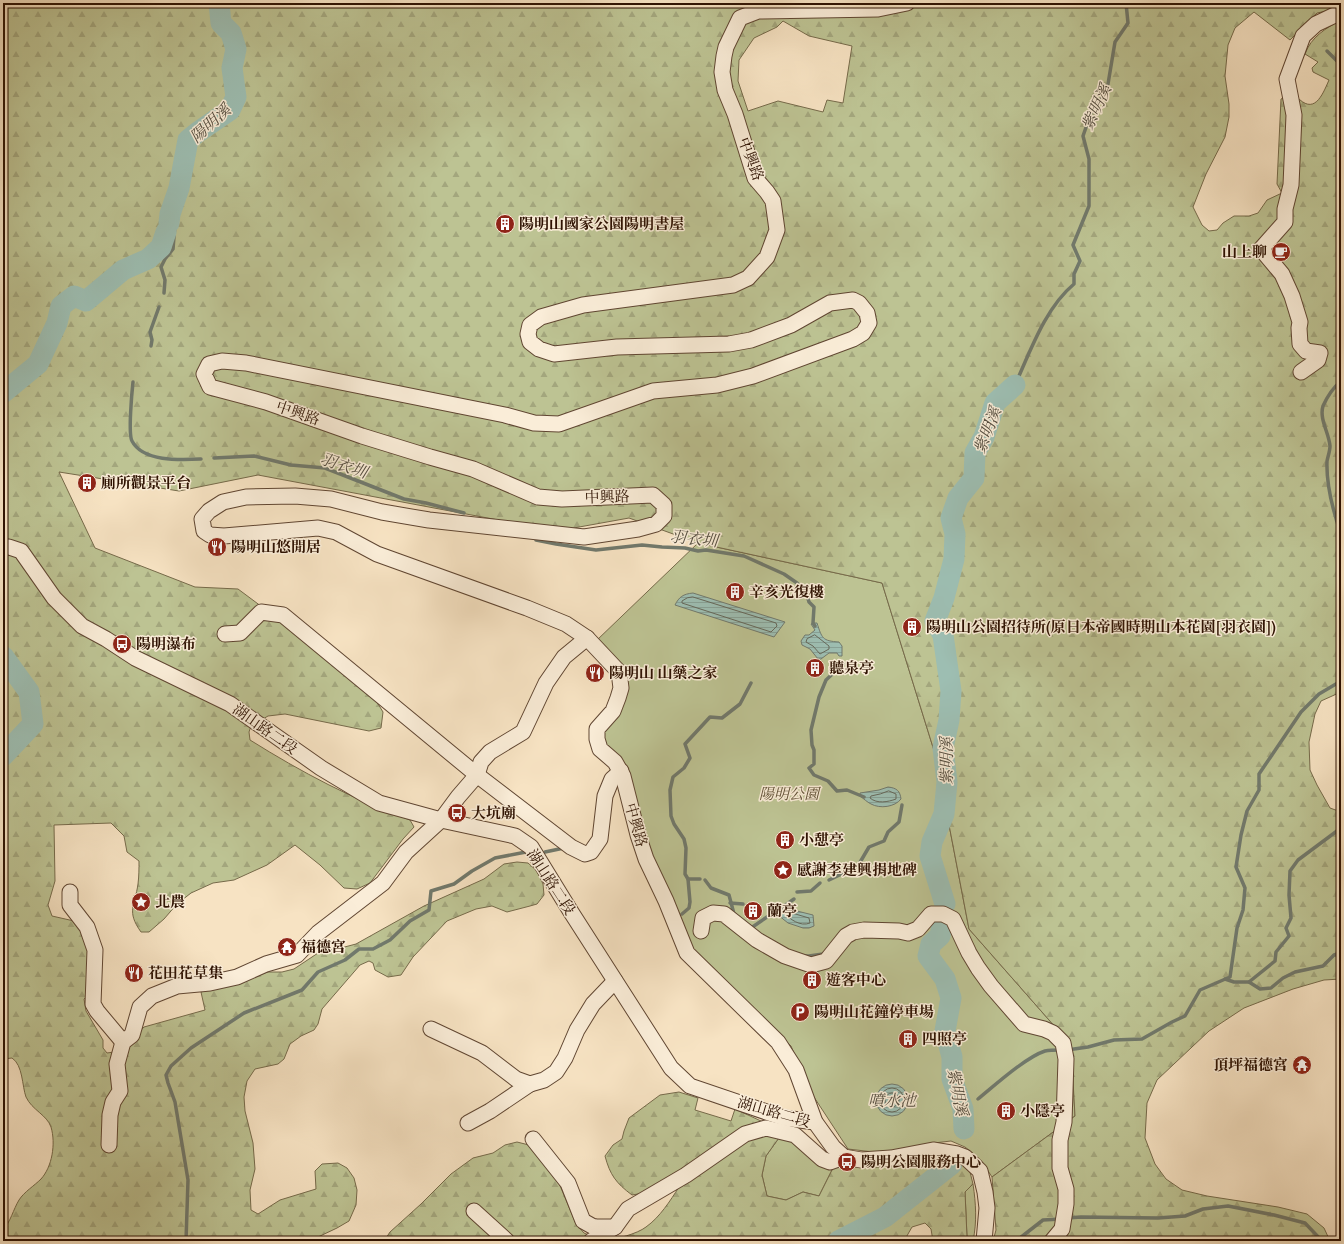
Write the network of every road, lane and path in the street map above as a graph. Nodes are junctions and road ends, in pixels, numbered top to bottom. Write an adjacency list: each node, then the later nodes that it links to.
1 (907, 3): 6 (street, 中興路)
2 (1341, 12): 3 (street)
3 (1301, 372)
4 (3, 547): 9 (street, 湖山路二段)
5 (225, 634): 8 (street)
6 (587, 638): 7 (street, 中興路); 8 (street)
7 (621, 771): 8 (street); 16 (street, 中興路)
8 (477, 775): 9 (street)
9 (441, 820): 12 (street, 湖山路二段); 14 (street)
10 (70, 892): 14 (street)
11 (701, 931): 26 (street)
12 (615, 981): 15 (street); 16 (street, 湖山路二段)
13 (431, 1028): 15 (street)
14 (123, 1042): 19 (street)
15 (530, 1084): 17 (street)
16 (815, 1122): 20 (street, 湖山路二段)
17 (468, 1123)
18 (533, 1139): 22 (street)
19 (109, 1145)
20 (844, 1157): 22 (street); 25 (street)
21 (474, 1211): 23 (street)
22 (615, 1227): 24 (street)
23 (507, 1241)
24 (591, 1241)
25 (984, 1241)
26 (1052, 1241)

